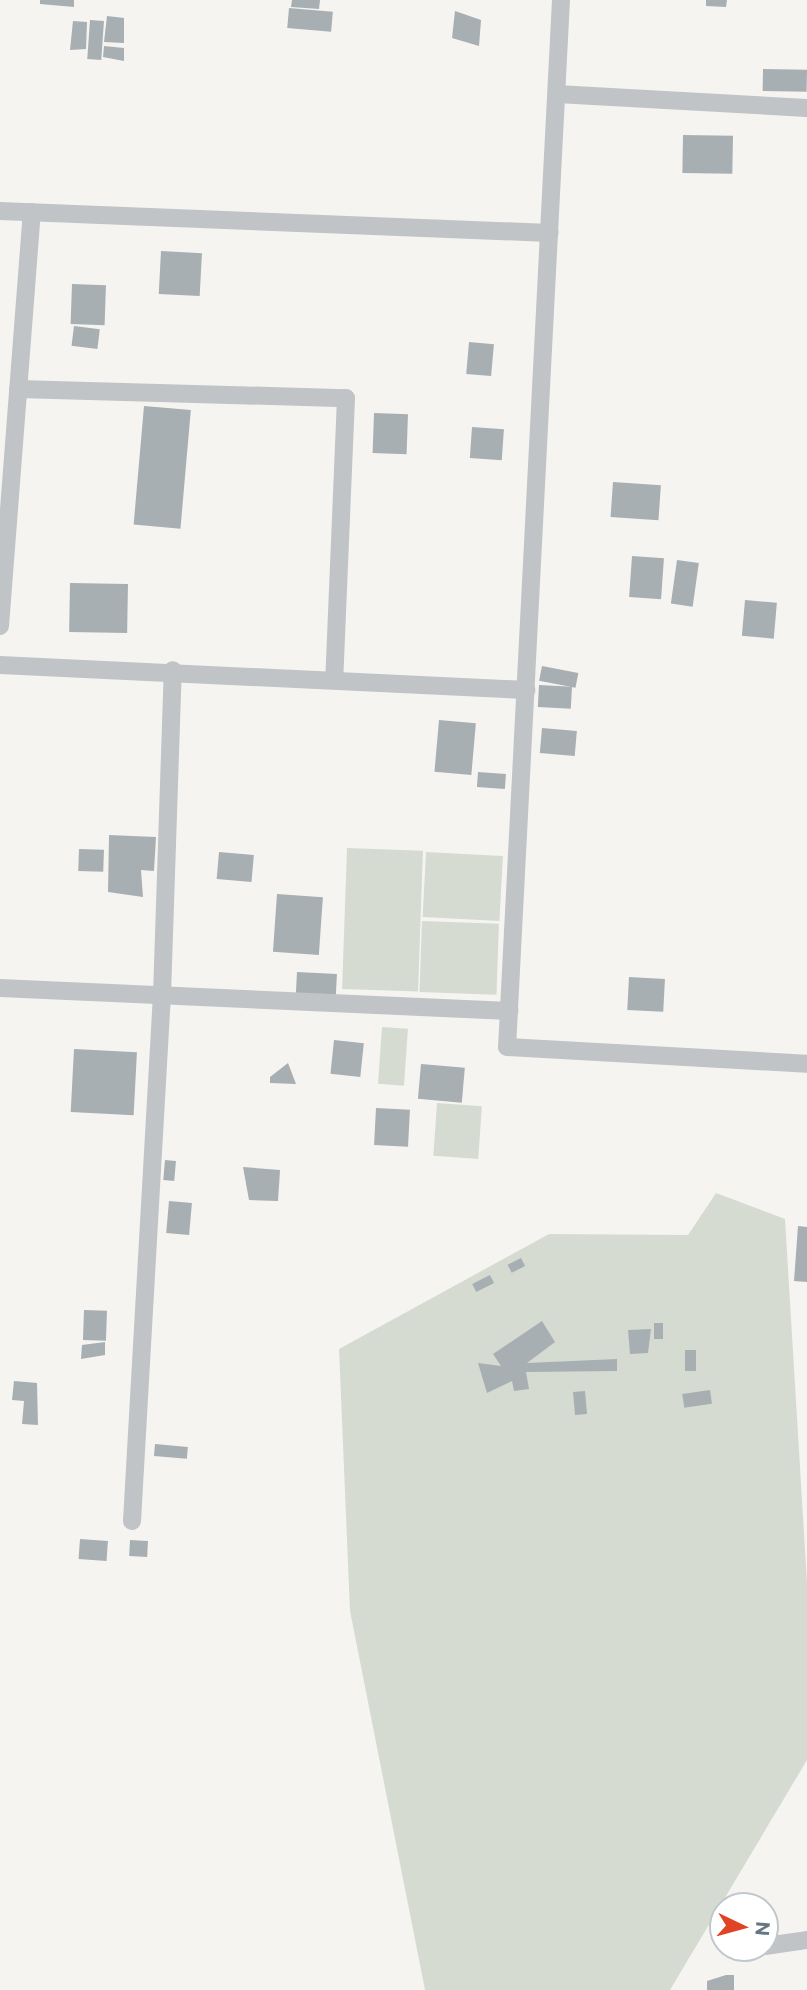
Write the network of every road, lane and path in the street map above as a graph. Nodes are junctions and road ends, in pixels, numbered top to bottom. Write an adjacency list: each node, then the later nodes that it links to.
1 (561, 0): 2 (street)
2 (557, 94): 3 (street); 6 (street)
3 (807, 108)
4 (0, 211): 5 (street)
5 (32, 212): 6 (street); 7 (street)
6 (550, 233): 12 (street)
7 (18, 389): 8 (street); 11 (street)
8 (0, 626)
9 (0, 665): 10 (street)
10 (173, 670): 11 (street); 14 (street)
11 (334, 679): 12 (street)
12 (526, 690): 15 (street)
13 (0, 988): 14 (street)
14 (162, 995): 15 (street); 17 (street)
15 (509, 1011): 16 (street)
16 (807, 1064)
17 (132, 1521)
18 (807, 1940): 19 (street)
19 (779, 1944)

